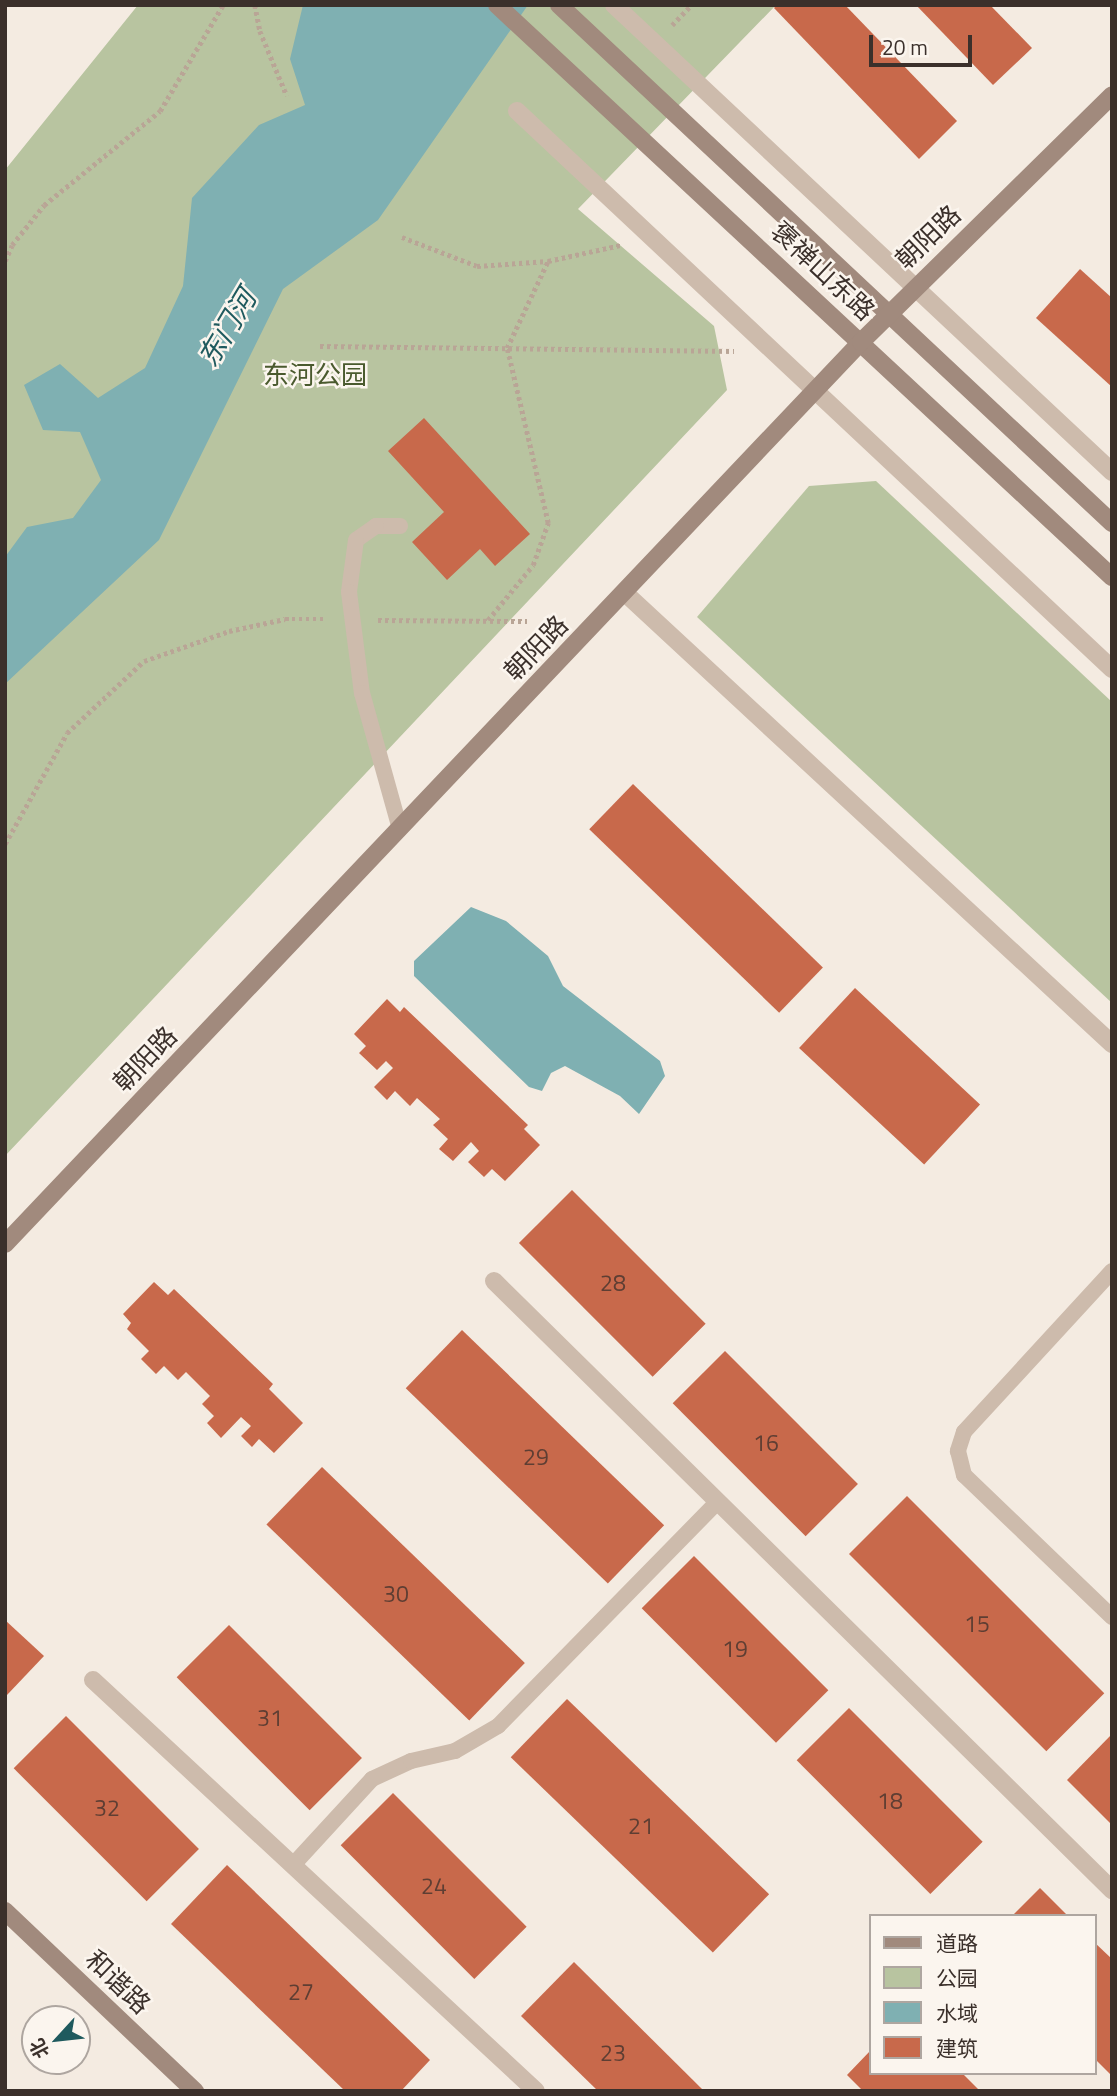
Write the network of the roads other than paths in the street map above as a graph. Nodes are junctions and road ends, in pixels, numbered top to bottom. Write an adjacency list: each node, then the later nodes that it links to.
1 (497, 5): 8 (main road, 褒禅山东路)
2 (559, 5): 7 (main road, 褒禅山东路)
3 (614, 5): 6 (street)
4 (1112, 95): 6 (main road, 朝阳路)
5 (517, 111): 9 (street)
6 (915, 287): 7 (main road, 朝阳路); 10 (street)
7 (888, 314): 8 (main road, 朝阳路); 11 (main road, 褒禅山东路)
8 (861, 342): 9 (main road, 朝阳路); 13 (main road, 褒禅山东路)
9 (815, 390): 14 (main road, 朝阳路); 15 (street)
10 (1112, 472)
11 (1112, 523)
12 (400, 526): 16 (lane)
13 (1112, 577)
14 (625, 593): 16 (main road, 朝阳路); 17 (street)
15 (1112, 669)
16 (400, 830): 18 (main road, 朝阳路)
17 (1112, 1044)
18 (5, 1244)
19 (1112, 1271): 22 (lane)
20 (494, 1281): 21 (street)
21 (717, 1502): 24 (lane); 25 (street)
22 (1112, 1617)
23 (93, 1680): 24 (street)
24 (293, 1865): 28 (street)
25 (1112, 1891)
26 (5, 1911): 27 (main road, 和谐路)
27 (195, 2091)
28 (537, 2091)

